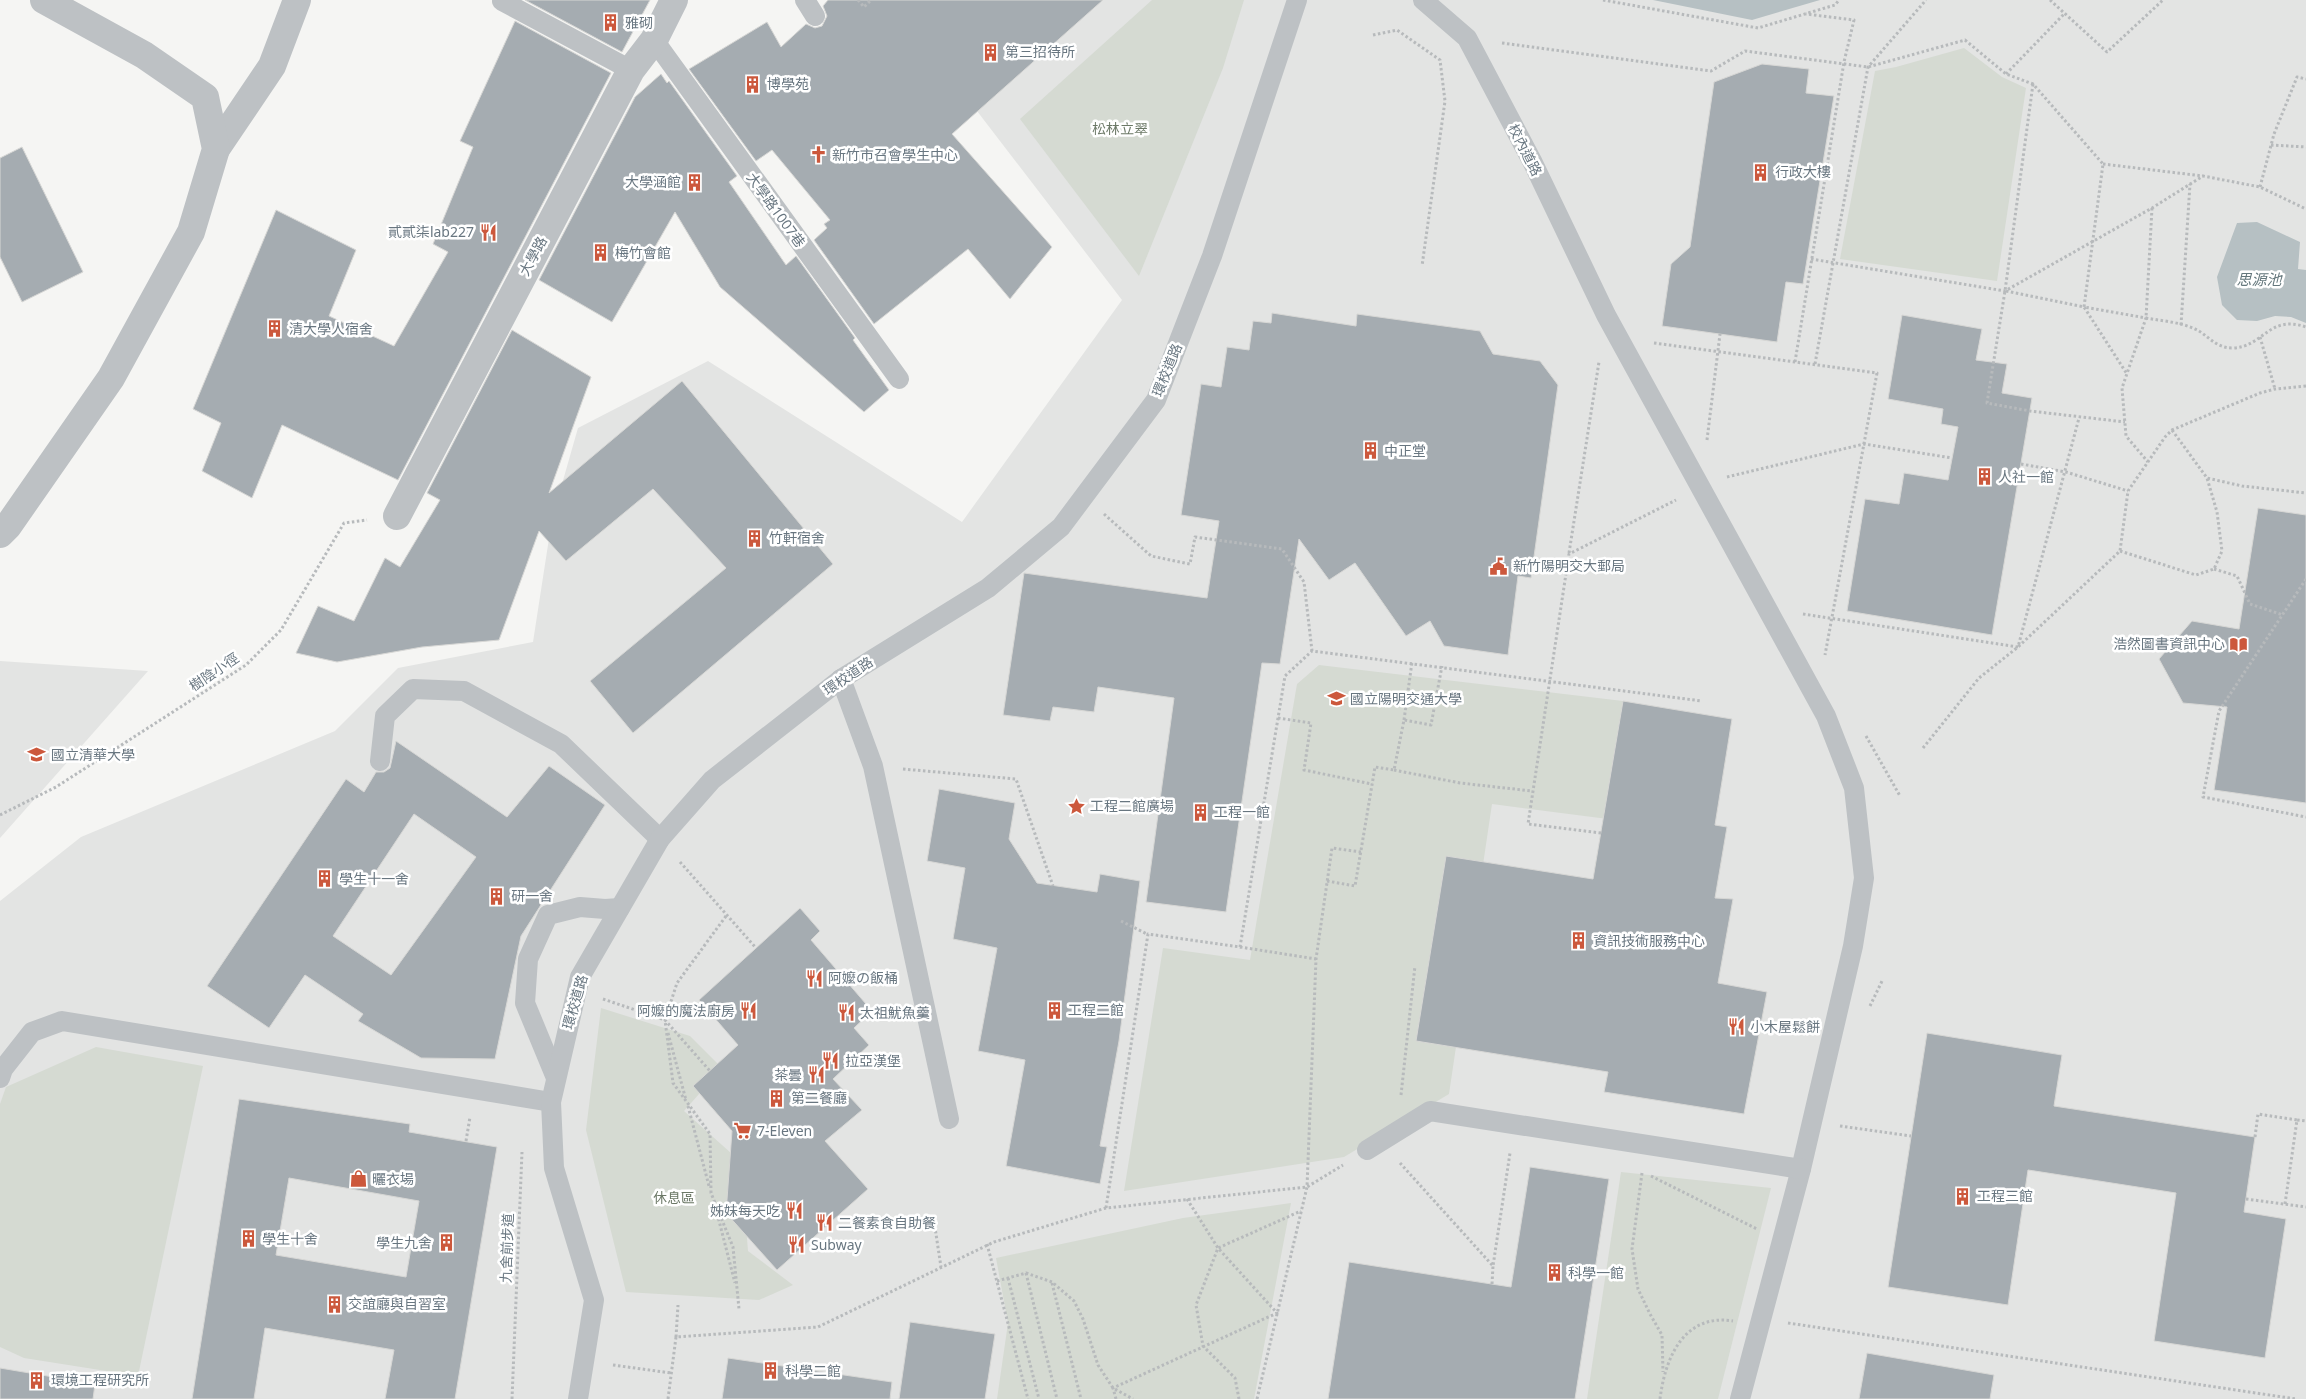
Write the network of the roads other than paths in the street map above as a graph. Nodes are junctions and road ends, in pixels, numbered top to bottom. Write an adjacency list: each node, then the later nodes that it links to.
1 (297, 0): 9 (street)
2 (674, 0): 7 (street, 大學路)
3 (1297, 0): 13 (lane, 環校道路)
4 (1423, 0): 22 (lane, 校內道路)
5 (502, 1): 8 (lane)
6 (60, 4): 9 (street)
7 (654, 40): 8 (street, 大學路); 10 (lane, 大學路1007巷)
8 (631, 70): 11 (street, 大學路)
9 (216, 149): 12 (street)
10 (899, 379)
11 (397, 516)
12 (0, 534)
13 (841, 678): 15 (lane, 環校道路); 20 (lane)
14 (380, 761): 15 (lane)
15 (660, 839): 16 (lane, 環校道路)
16 (620, 908): 18 (lane, 環校道路); 18 (lane)
17 (0, 1078): 19 (lane)
18 (556, 1078): 19 (lane, 環校道路)
19 (551, 1102): 23 (lane, 環校道路)
20 (949, 1119)
21 (1382, 1141): 22 (lane)
22 (1801, 1169): 24 (lane, 校內道路)
23 (578, 1399)
24 (1740, 1399)

